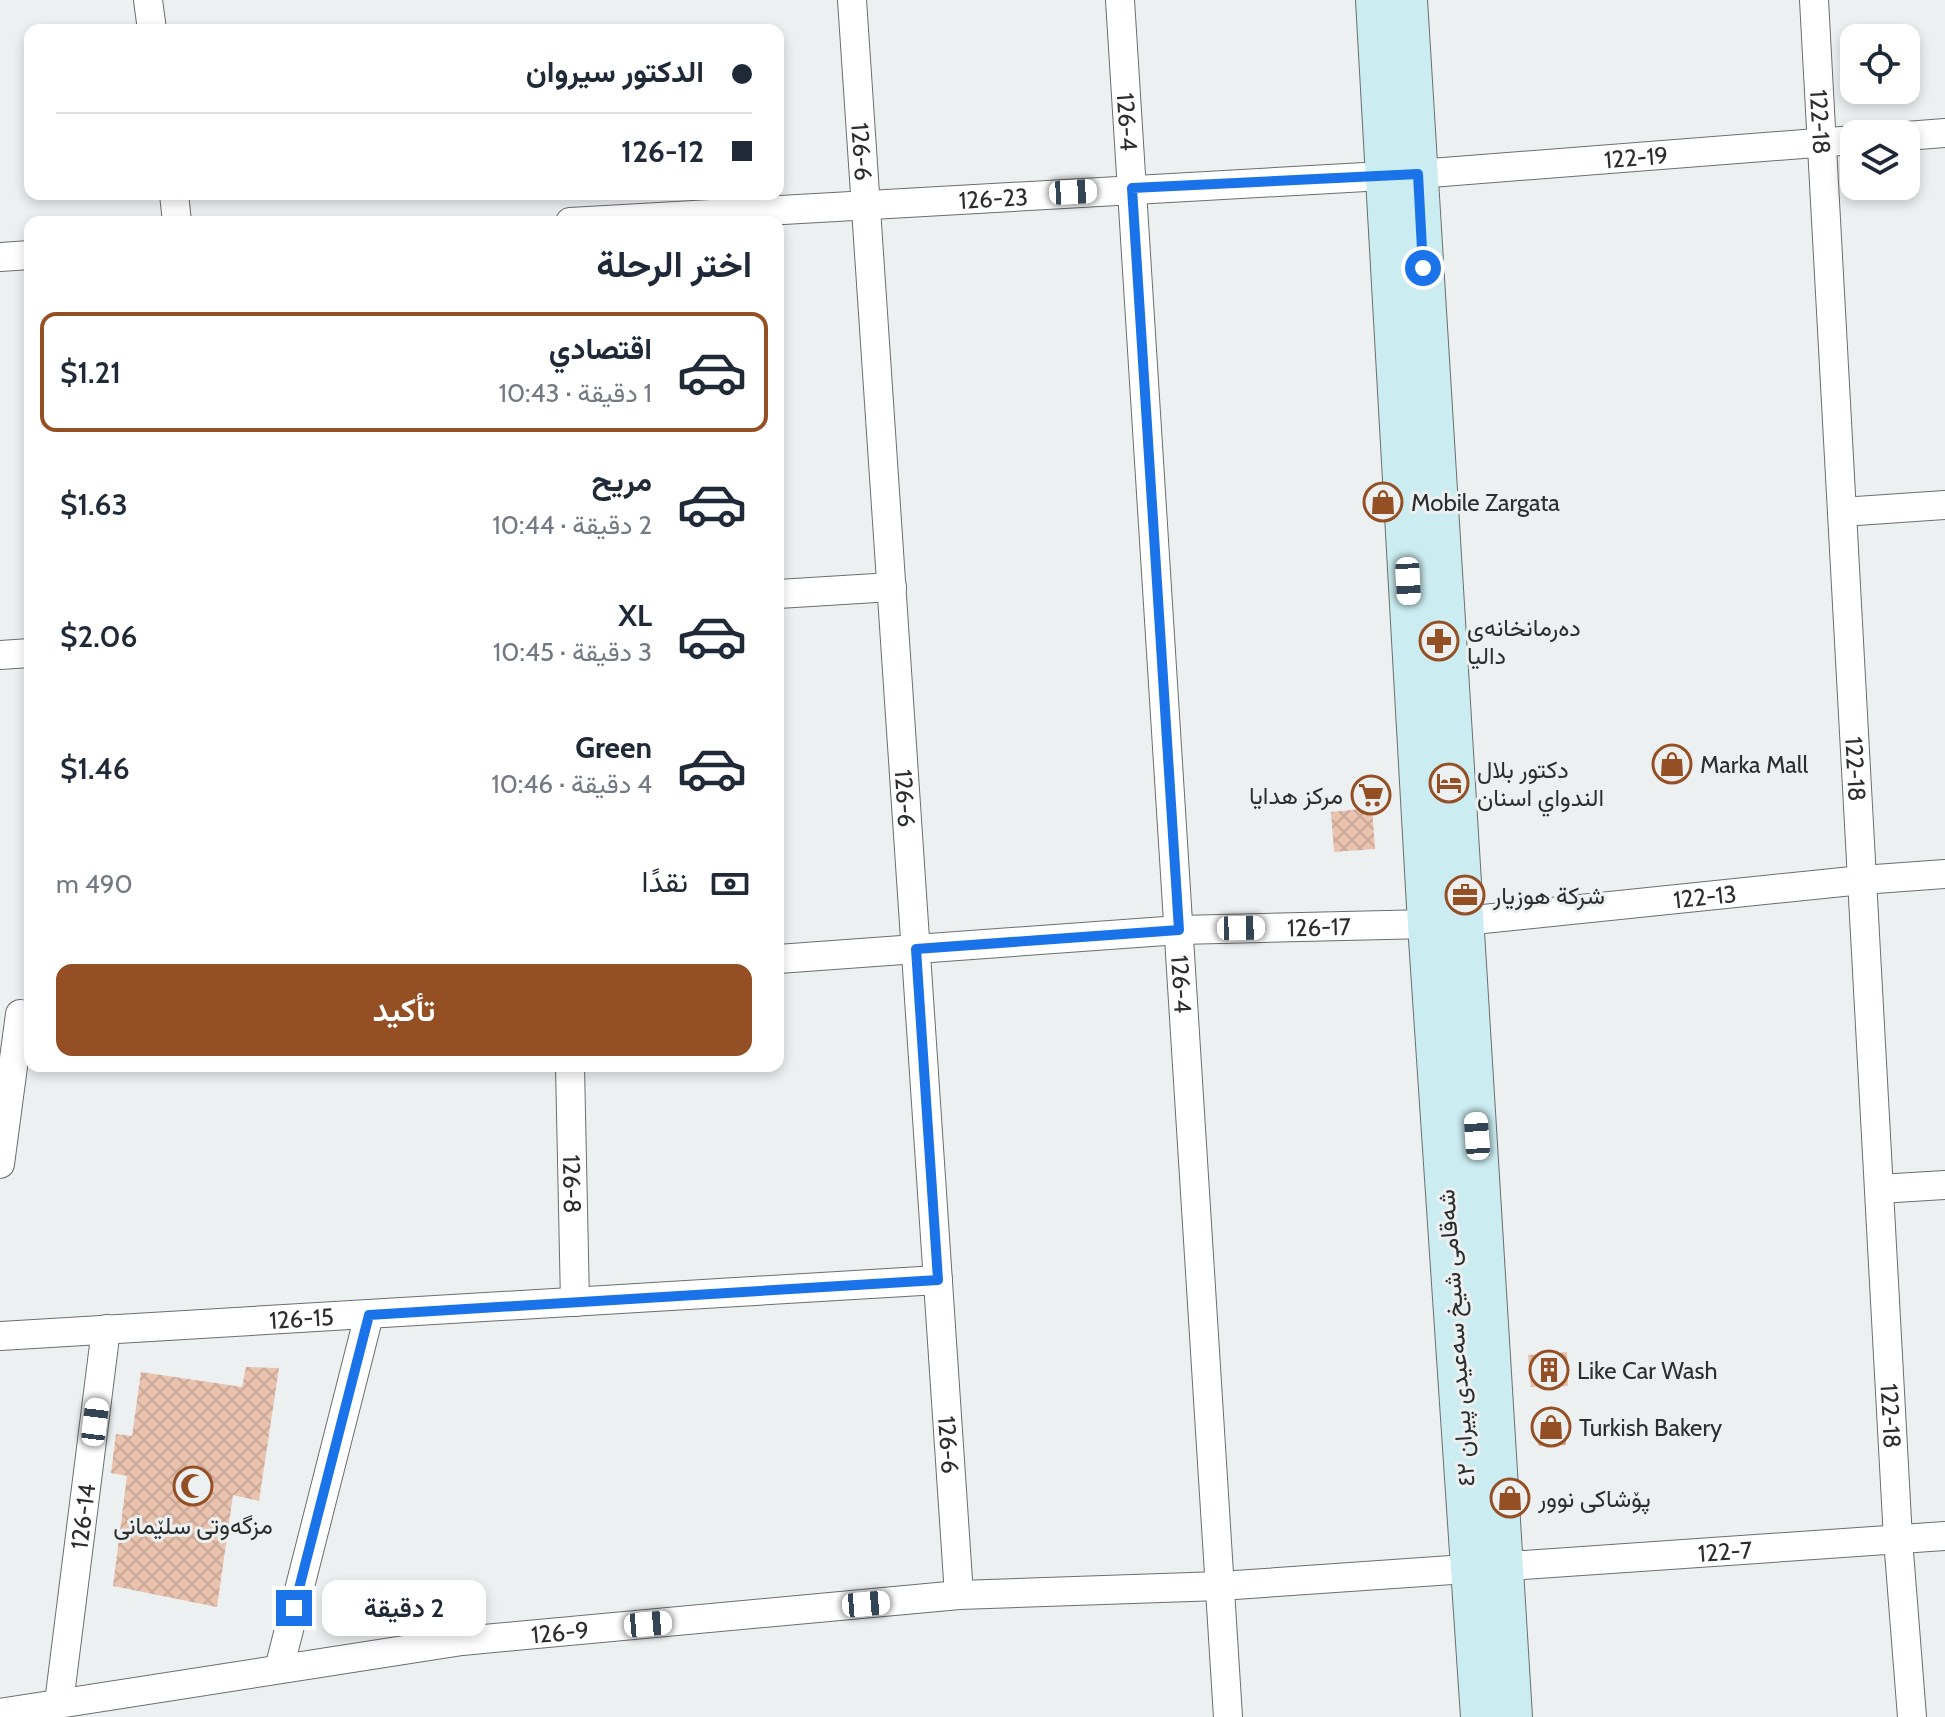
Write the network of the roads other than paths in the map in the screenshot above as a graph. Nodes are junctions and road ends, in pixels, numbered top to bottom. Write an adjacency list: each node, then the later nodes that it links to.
1 (148, 0): 7 (street)
2 (852, 0): 14 (street, 126-6)
3 (1120, 0): 13 (street, 126-4)
4 (1376, 0): 12 (main road, شەقامی شیخ سەعیدی پیران ٤٢)
5 (1407, 0): 12 (main road, شەقامی شیخ سەعیدی پیران ٤٢)
6 (1814, 0): 11 (street, 122-18)
7 (151, 24)
8 (1945, 133): 9 (street)
9 (1920, 135)
10 (1840, 141): 11 (street, 122-19)
11 (1822, 142): 12 (street, 122-19); 19 (street, 122-18)
12 (1402, 175): 13 (street, 126-23); 26 (main road, شەقامی شیخ سەعیدی پیران ٤٢)
13 (1132, 188): 14 (street, 126-23); 27 (street, 126-4)
14 (866, 204): 15 (street, 126-23); 20 (street, 126-6)
15 (669, 216)
16 (24, 255): 17 (street)
17 (0, 257)
18 (1945, 505): 19 (street)
19 (1842, 512): 25 (street, 122-18)
20 (892, 587): 21 (street); 28 (street, 126-6)
21 (784, 594)
22 (24, 653): 23 (street)
23 (0, 655)
24 (1945, 874): 25 (street, 122-13)
25 (1862, 880): 26 (street, 122-13); 34 (street, 122-18)
26 (1446, 922): 27 (street, 126-17); 42 (main road, شەقامی شیخ سەعیدی پیران ٤٢)
27 (1179, 930): 28 (street, 126-17); 43 (street, 126-4)
28 (916, 949): 29 (street, 126-17); 35 (street, 126-6)
29 (784, 959)
30 (17, 1014): 32 (street)
31 (570, 1072): 36 (street, 126-8)
32 (0, 1164)
33 (1945, 1185): 34 (street)
34 (1879, 1189): 41 (street, 122-18)
35 (938, 1280): 36 (street, 126-15); 44 (street, 126-6)
36 (575, 1302): 37 (street, 126-15)
37 (369, 1315): 38 (street, 126-15); 45 (street)
38 (106, 1329): 39 (street, 126-15); 46 (street, 126-14)
39 (0, 1336)
40 (1945, 1536): 41 (street, 122-7)
41 (1898, 1539): 42 (street, 122-7); 51 (street, 122-18)
42 (1487, 1568): 43 (street, 122-7); 49 (main road, شەقامی شیخ سەعیدی پیران ٤٢); 50 (main road, شەقامی شیخ سەعیدی پیران ٤٢)
43 (1220, 1586): 44 (street, 126-9); 48 (street, 126-4)
44 (959, 1595): 45 (street, 126-9)
45 (279, 1669): 46 (street, 126-9)
46 (59, 1703): 47 (street, 126-9)
47 (0, 1713)
48 (1228, 1717)
49 (1481, 1717)
50 (1512, 1717)
51 (1912, 1717)

